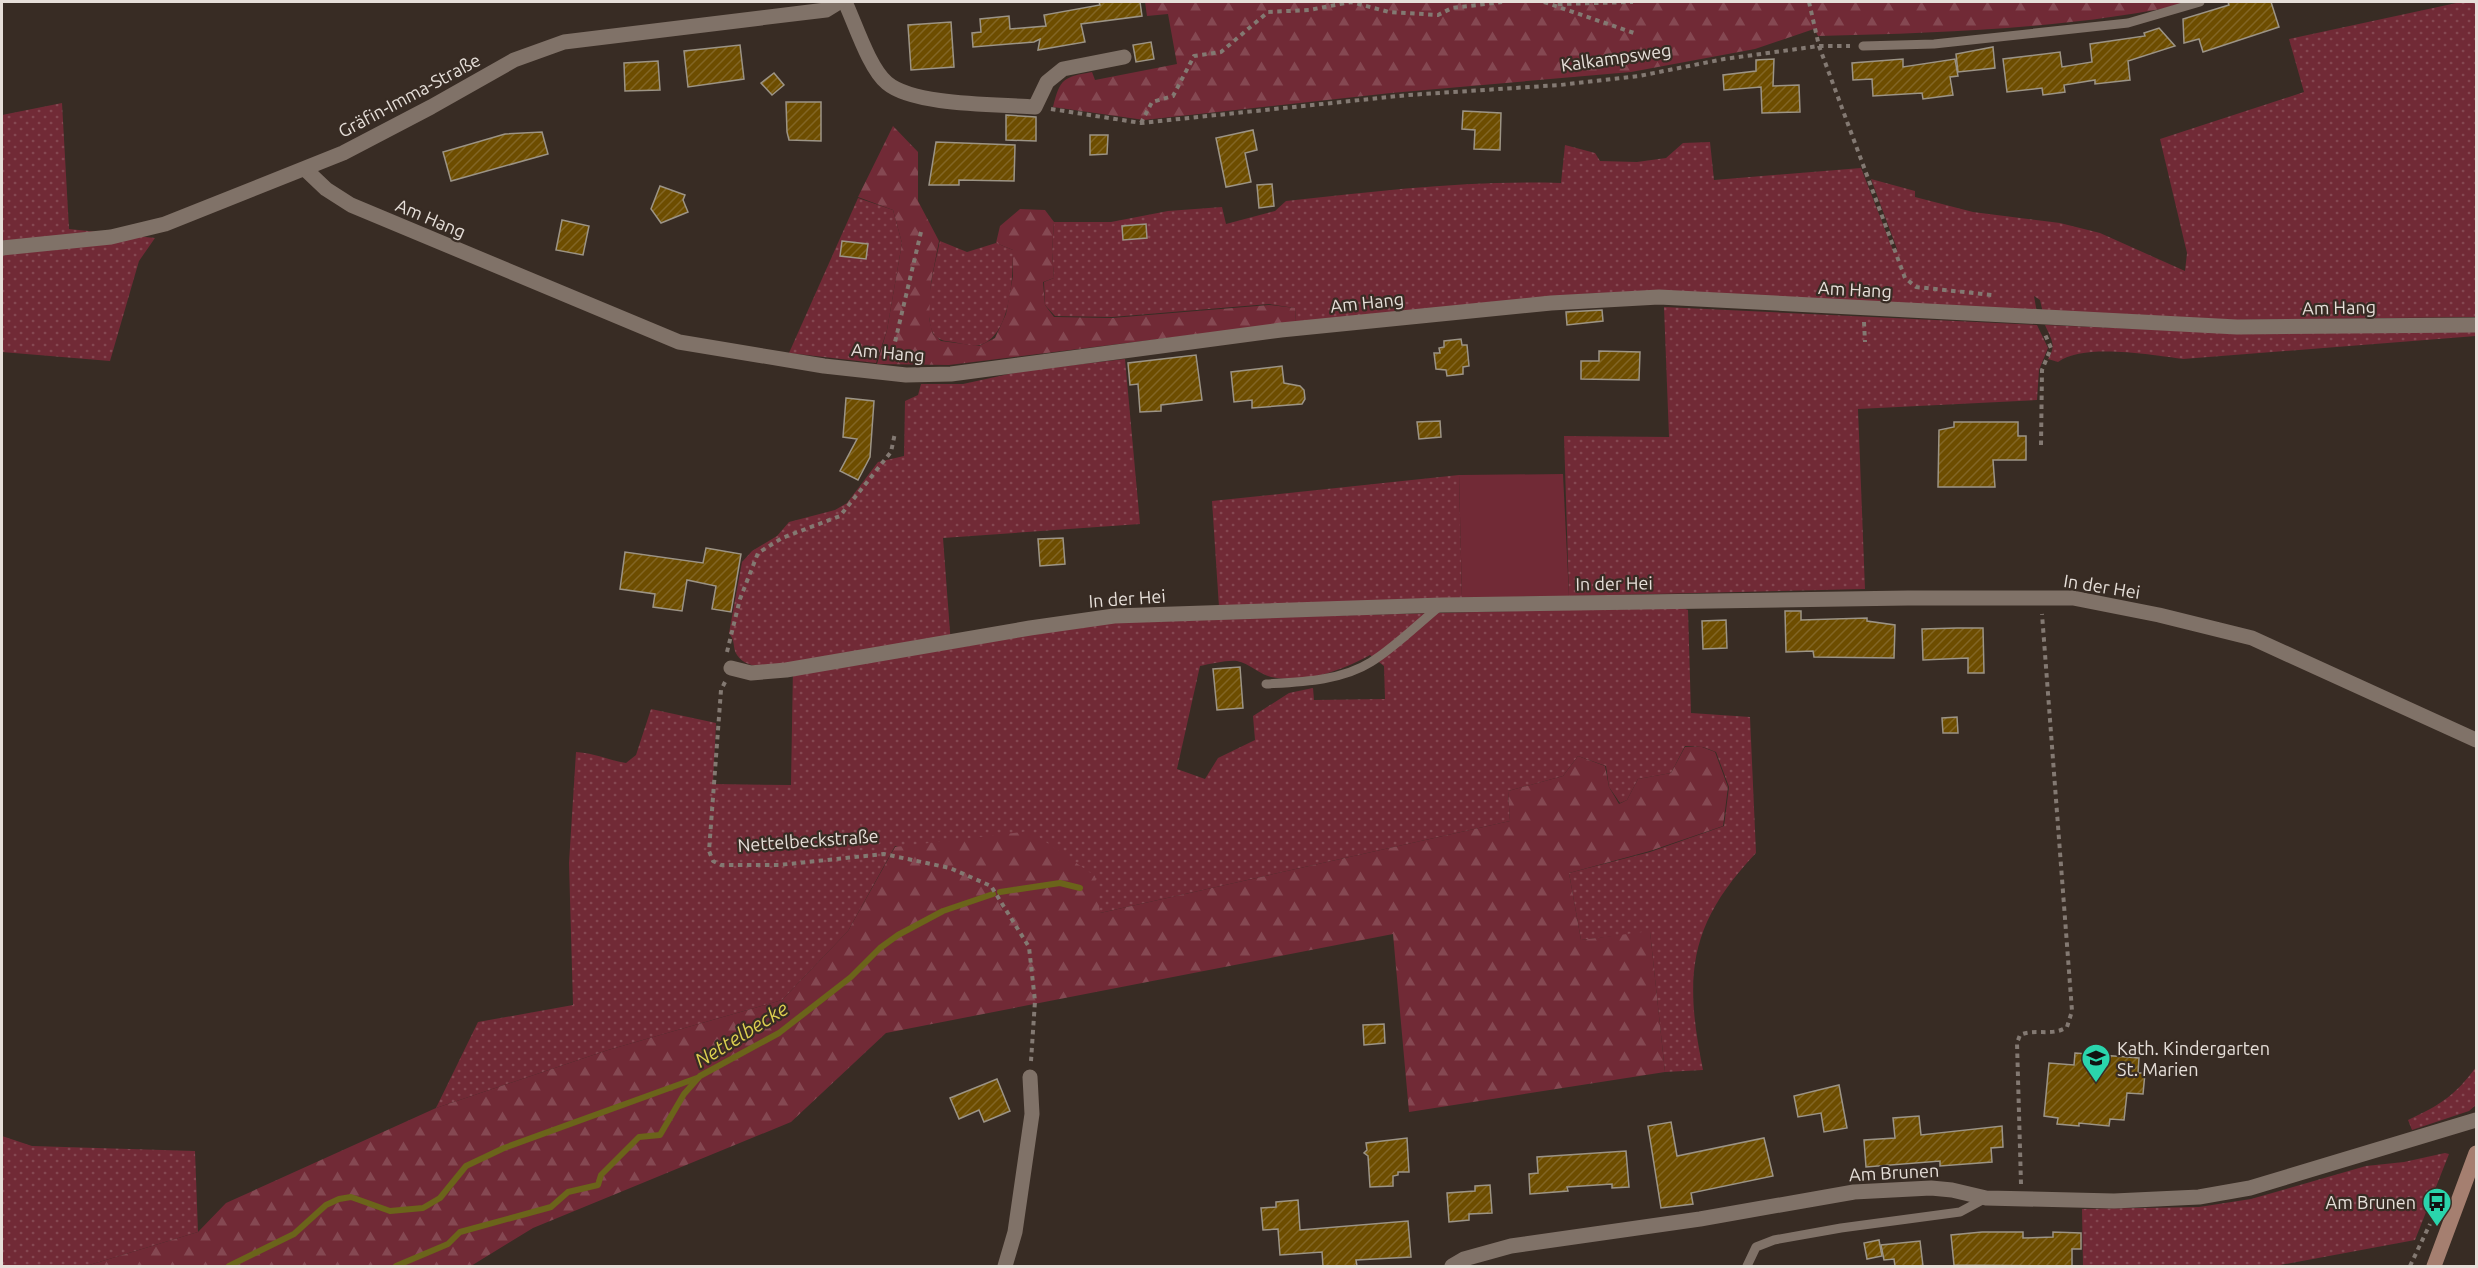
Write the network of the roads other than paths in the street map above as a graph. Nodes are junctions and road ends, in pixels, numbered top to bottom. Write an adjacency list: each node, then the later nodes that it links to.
1 (839, 2): 6 (street, Gräfin-Imma-Straße)
2 (845, 2): 5 (street)
3 (2200, 2): 4 (lane)
4 (1863, 46)
5 (1124, 57)
6 (306, 170): 7 (street, Gräfin-Imma-Straße); 8 (street, Am Hang)
7 (2, 248)
8 (2476, 325)
9 (1442, 605): 10 (street, In der Hei); 11 (lane); 12 (street, In der Hei)
10 (729, 661)
11 (1266, 684)
12 (2476, 740)
13 (1030, 1077): 17 (street)
14 (2476, 1120): 16 (street, Am Brunen)
15 (2476, 1153): 20 (main road)
16 (1986, 1198): 18 (street, Am Brunen); 19 (lane)
17 (1005, 1266)
18 (1452, 1266)
19 (1747, 1266)
20 (2434, 1266)

